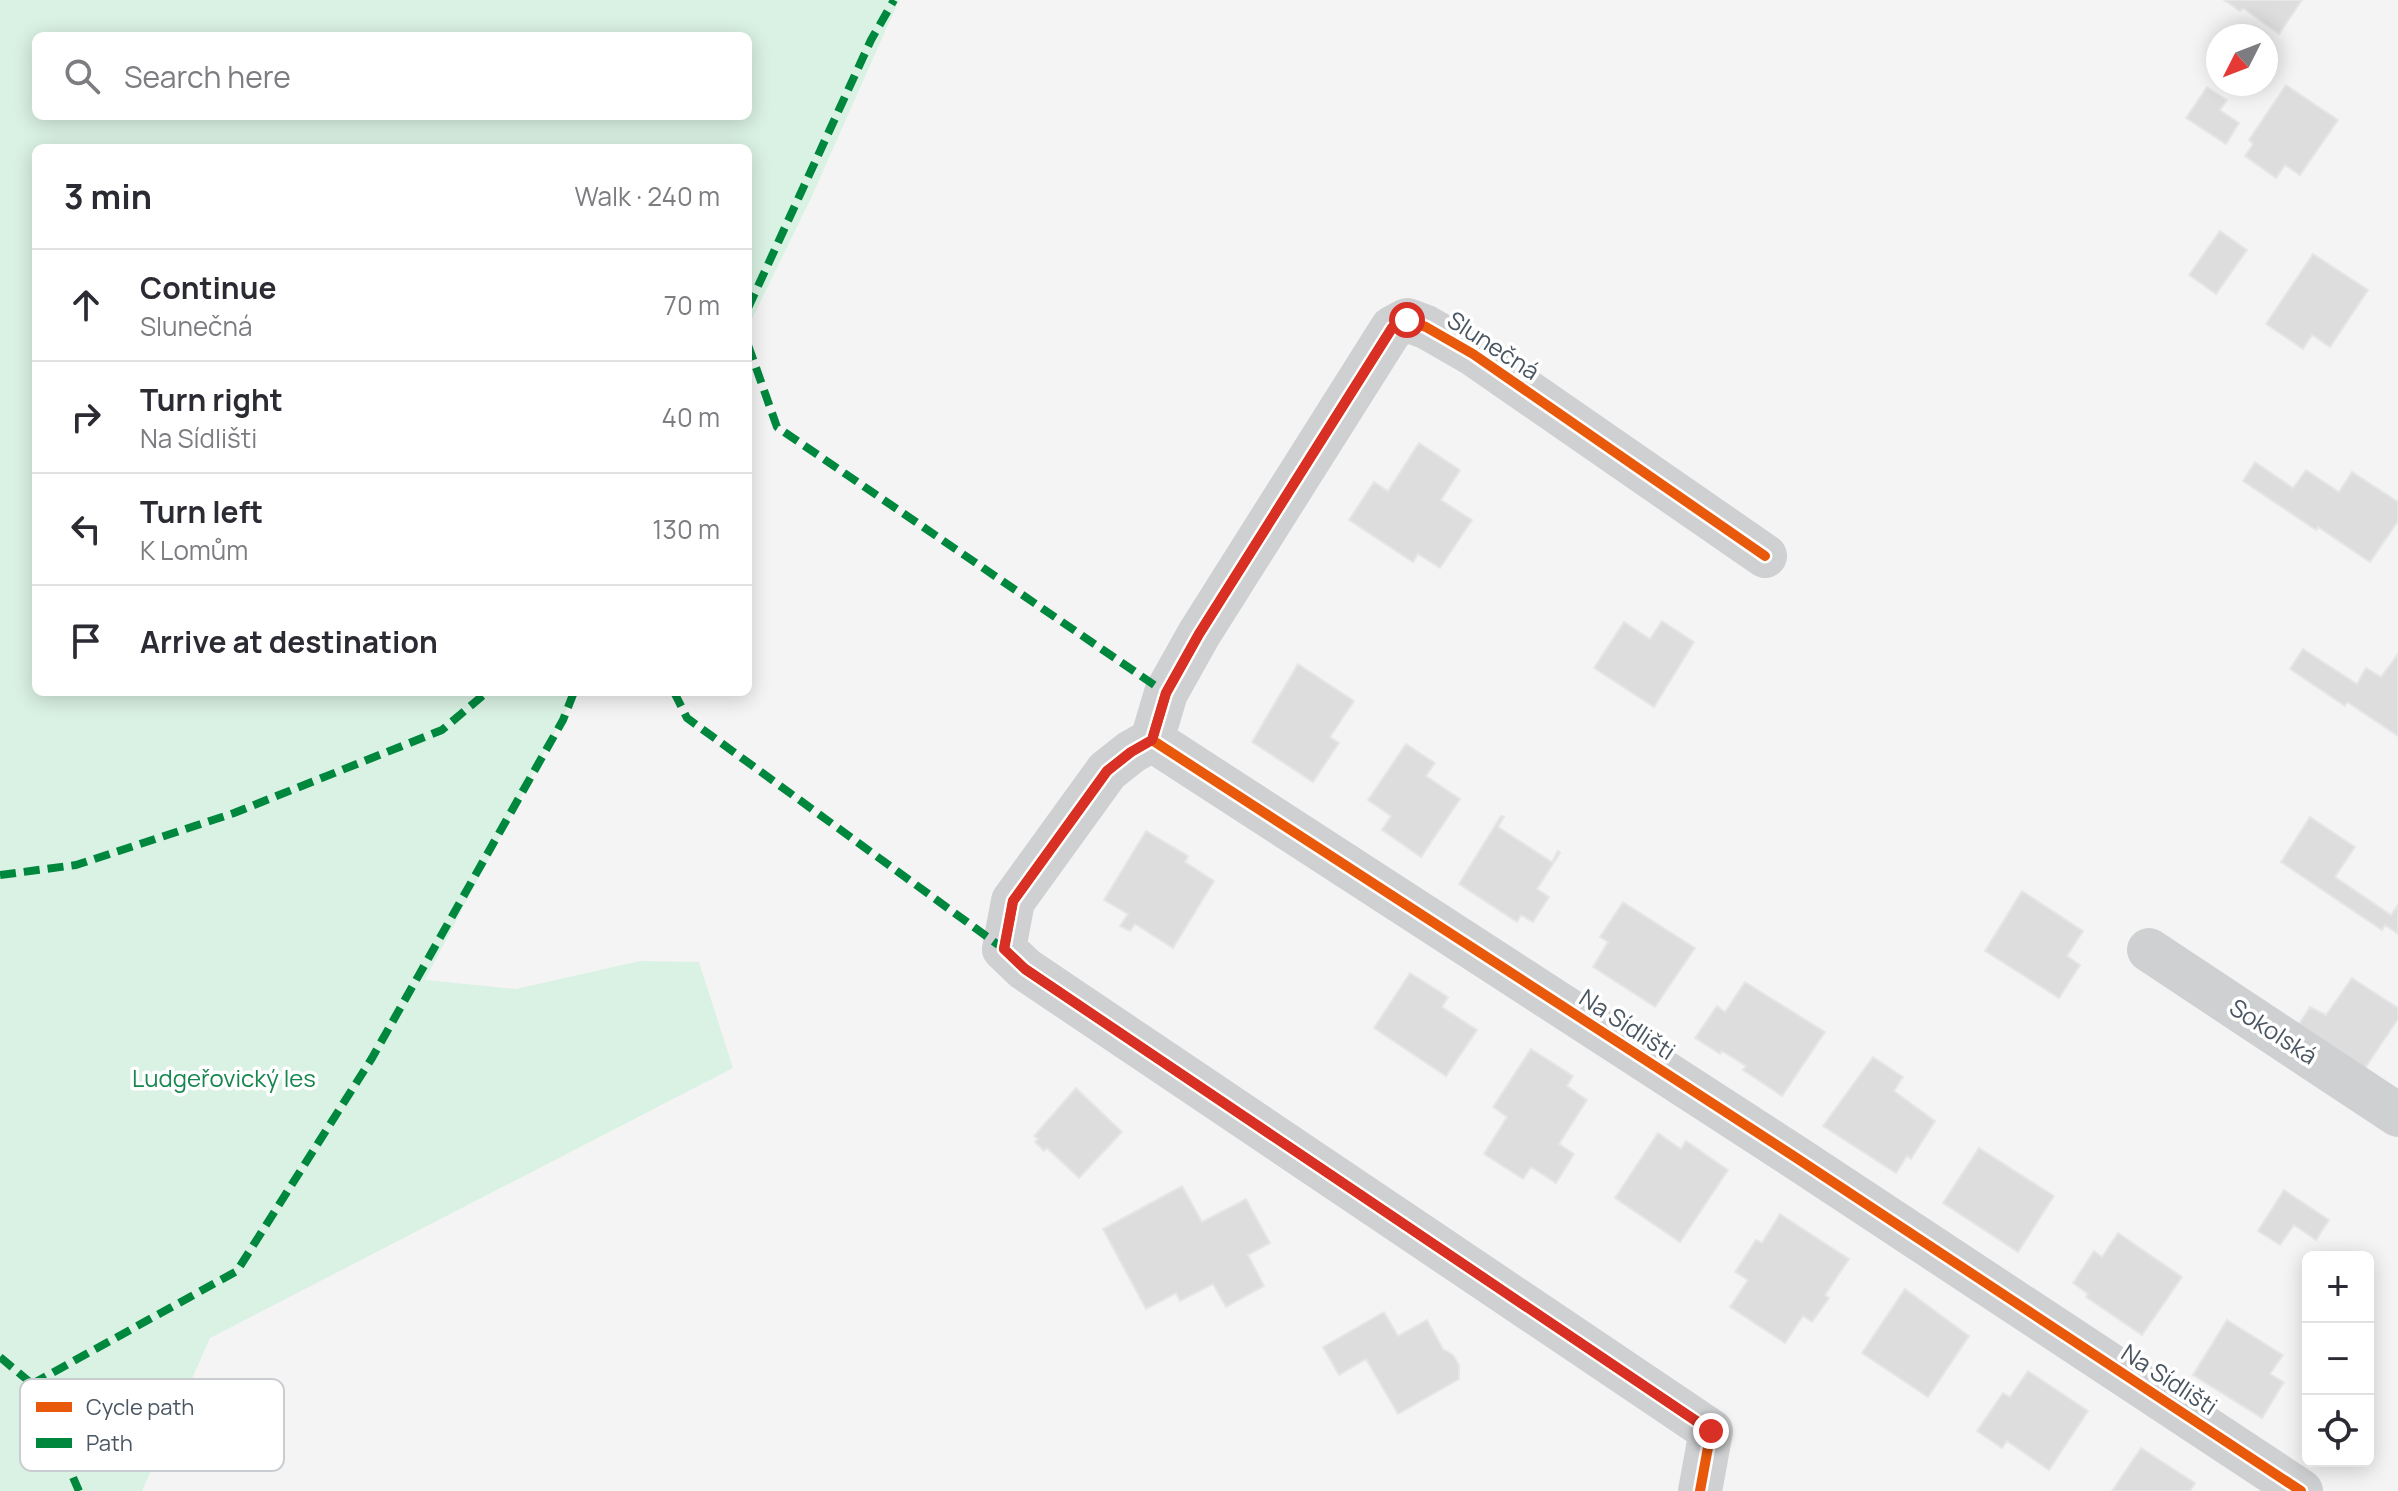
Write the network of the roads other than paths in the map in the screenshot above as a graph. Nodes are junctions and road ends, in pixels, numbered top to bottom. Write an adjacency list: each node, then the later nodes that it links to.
1 (1765, 556): 2 (street, Slunečná)
2 (1152, 740): 5 (street); 6 (street, Na Sídlišti)
3 (2149, 950): 4 (street, Sokolská)
4 (2398, 1115)
5 (1700, 1491)
6 (2301, 1491)

